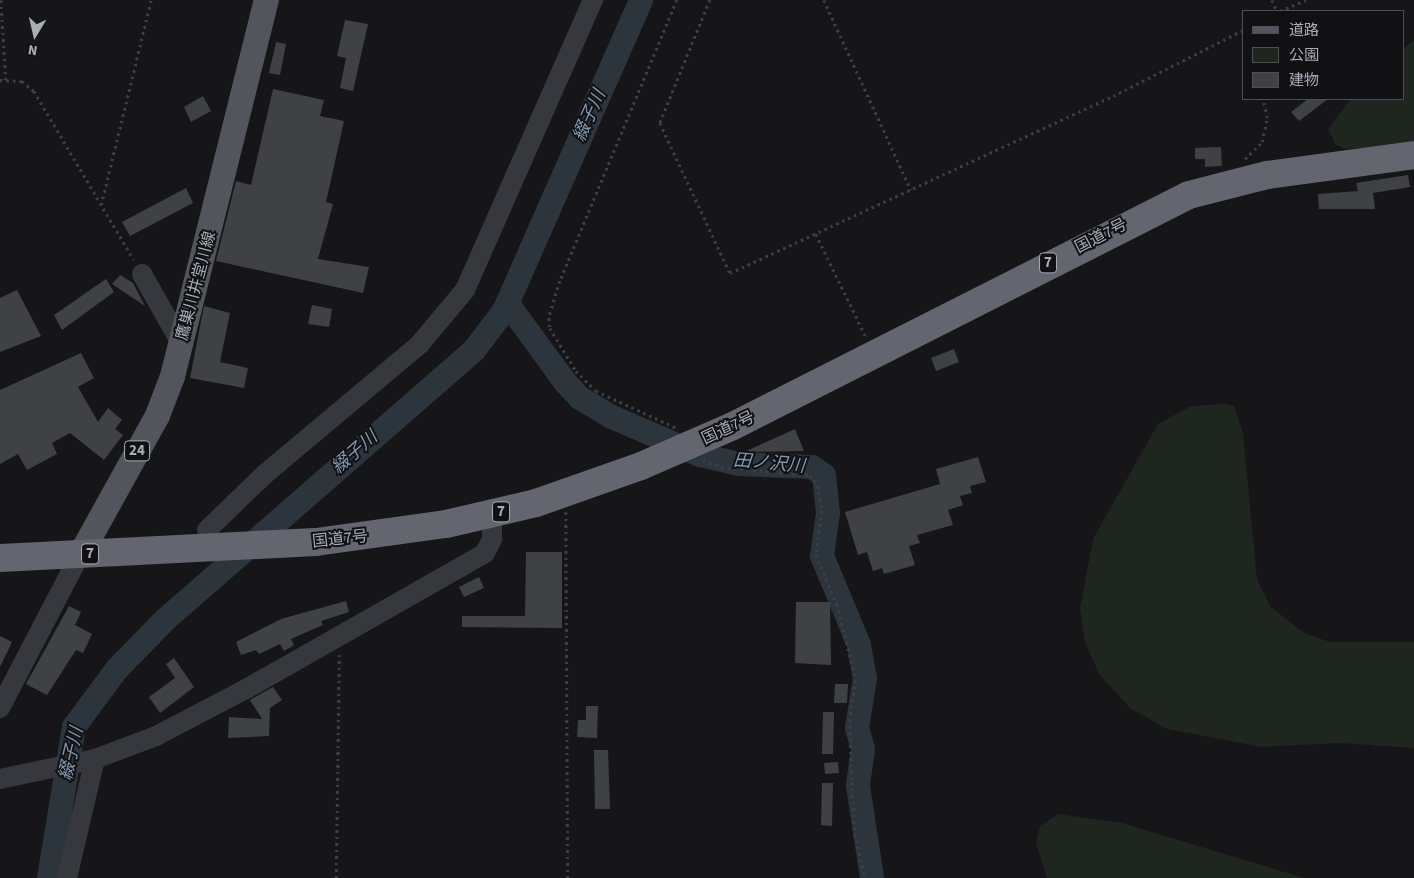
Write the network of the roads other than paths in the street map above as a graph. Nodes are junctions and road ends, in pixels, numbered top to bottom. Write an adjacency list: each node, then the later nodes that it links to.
1 (266, 0): 5 (main road, 鷹巣川井堂川線 / 24)
2 (593, 0): 7 (street)
3 (1414, 156): 6 (highway, 国道7号 / 7)
4 (142, 274): 5 (street)
5 (181, 343): 8 (main road, 鷹巣川井堂川線 / 24)
6 (492, 514): 8 (highway, 国道7号 / 7); 11 (street)
7 (207, 530)
8 (80, 554): 9 (highway, 国道7号 / 7); 10 (street)
9 (0, 558)
10 (0, 708)
11 (95, 759): 12 (street); 13 (street)
12 (0, 779)
13 (67, 878)

